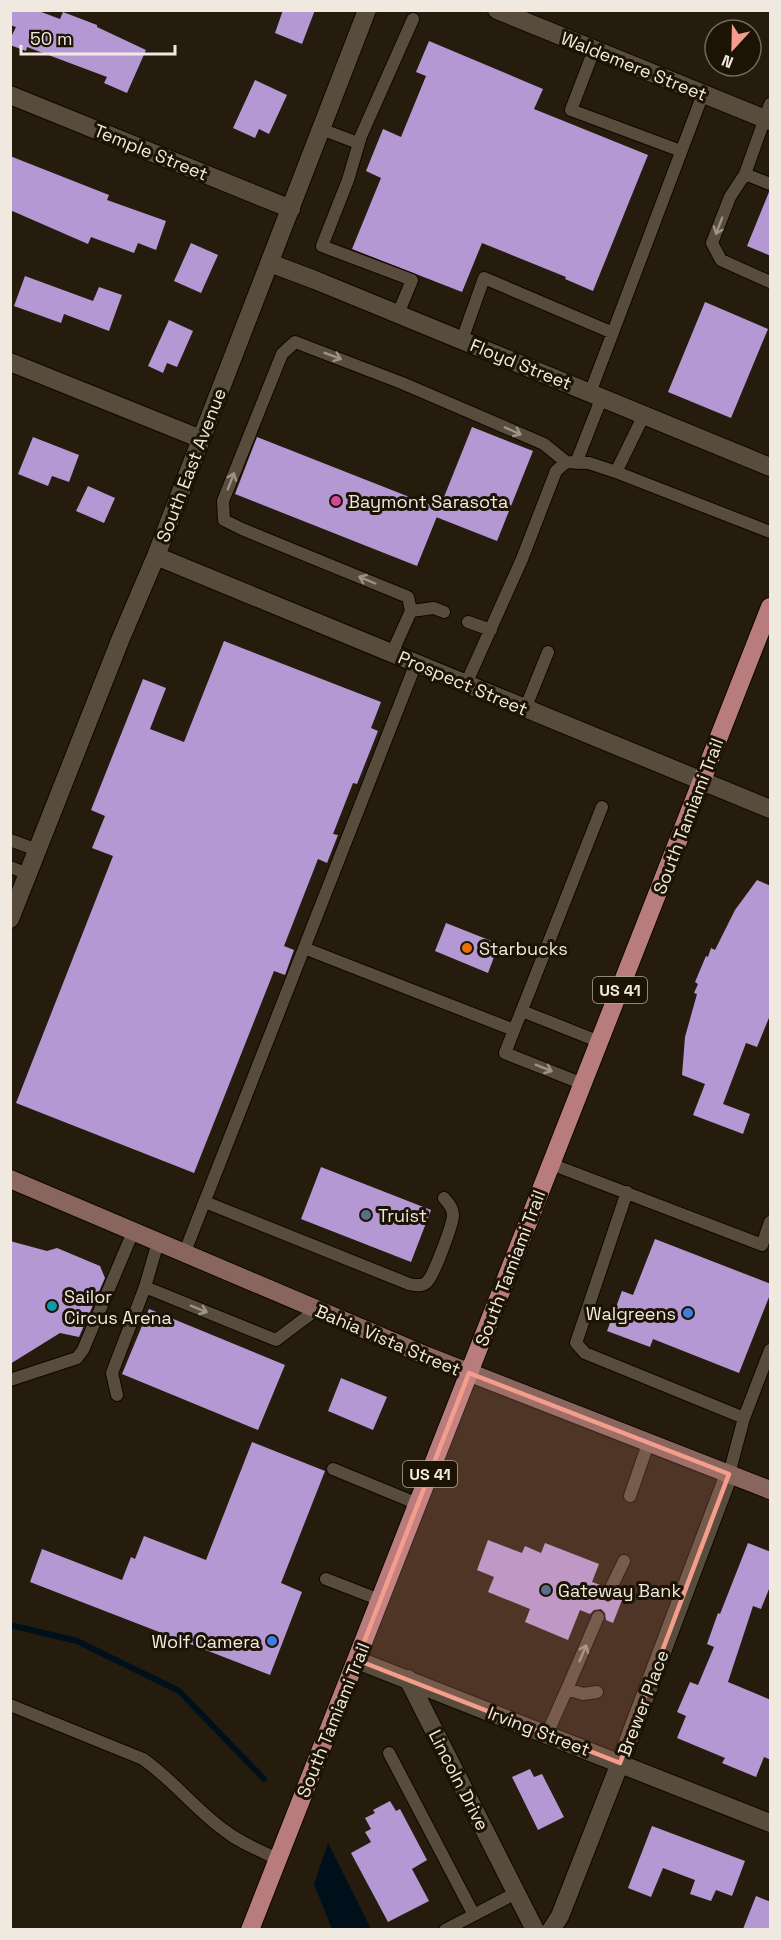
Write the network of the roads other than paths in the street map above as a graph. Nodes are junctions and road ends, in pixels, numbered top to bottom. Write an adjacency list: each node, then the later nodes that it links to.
1 (367, 10): 8 (street, South East Avenue)
2 (496, 10): 4 (street, Waldemere Street)
3 (413, 19): 9 (lane)
4 (594, 50): 5 (street, Waldemere Street); 10 (lane)
5 (703, 94): 7 (street, Waldemere Street); 10 (lane)
6 (10, 95): 13 (street, Temple Street)
7 (769, 115): 11 (lane)
8 (321, 129): 9 (lane); 13 (street, South East Avenue)
9 (358, 143): 16 (lane)
10 (681, 151): 17 (lane)
11 (745, 174): 12 (lane); 15 (lane, one-way to 15)
12 (771, 184)
13 (291, 209): 14 (street, South East Avenue)
14 (270, 263): 16 (street, Floyd Street); 22 (street, South East Avenue)
15 (771, 282)
16 (398, 314): 18 (street, Floyd Street)
17 (613, 333): 18 (lane); 20 (lane)
18 (462, 340): 20 (street, Floyd Street)
19 (10, 362): 22 (street)
20 (596, 395): 21 (street, Floyd Street); 23 (lane)
21 (644, 415): 24 (street, Floyd Street); 25 (lane)
22 (201, 440): 27 (street, South East Avenue)
23 (571, 462): 25 (lane); 29 (lane, one-way to 23); 32 (lane)
24 (771, 467)
25 (616, 472): 26 (lane)
26 (771, 532)
27 (156, 556): 34 (street, Prospect Street); 42 (street, South East Avenue)
28 (771, 607): 38 (main road, South Tamiami Trail / US 41)
29 (411, 611): 30 (lane); 34 (lane)
30 (444, 612)
31 (468, 622): 32 (lane)
32 (490, 630): 36 (lane)
33 (548, 652): 37 (lane)
34 (392, 653): 35 (street, Prospect Street)
35 (416, 663): 36 (street, Prospect Street); 45 (lane)
36 (466, 684): 37 (street, Prospect Street)
37 (525, 709): 38 (street, Prospect Street)
38 (702, 782): 40 (street, Prospect Street); 48 (main road, South Tamiami Trail / US 41)
39 (602, 807): 46 (lane)
40 (771, 810)
41 (10, 840): 42 (lane)
42 (37, 850): 43 (street, South East Avenue)
43 (19, 871): 44 (street, South East Avenue)
44 (10, 919)
45 (304, 948): 47 (lane); 54 (lane)
46 (522, 1011): 47 (lane); 48 (lane)
47 (514, 1030): 49 (lane, one-way to 49)
48 (600, 1041): 49 (main road, South Tamiami Trail / US 41)
49 (583, 1084): 50 (main road, South Tamiami Trail / US 41)
50 (551, 1164): 52 (lane); 63 (main road, South Tamiami Trail / US 41)
51 (10, 1179): 56 (street, Bahia Vista Street)
52 (627, 1192): 58 (lane); 66 (lane)
53 (444, 1198): 54 (lane)
54 (205, 1202): 59 (lane)
55 (771, 1222): 58 (lane)
56 (134, 1232): 57 (street, Bahia Vista Street); 64 (lane)
57 (158, 1242): 59 (street, Bahia Vista Street); 60 (lane)
58 (766, 1246)
59 (184, 1254): 61 (street, Bahia Vista Street)
60 (145, 1287): 61 (lane, one-way to 61); 65 (lane)
61 (316, 1310): 63 (street, Bahia Vista Street)
62 (771, 1350): 66 (lane)
63 (469, 1373): 67 (street, Bahia Vista Street); 72 (main road, South Tamiami Trail / US 41)
64 (10, 1380)
65 (117, 1395)
66 (744, 1418): 69 (lane)
67 (648, 1444): 69 (street, Bahia Vista Street); 71 (lane)
68 (333, 1469): 72 (lane)
69 (729, 1474): 70 (street, Bahia Vista Street); 85 (street, Brewer Place)
70 (771, 1490)
71 (630, 1496)
72 (418, 1504): 76 (main road, South Tamiami Trail / US 41)
73 (624, 1561): 75 (lane)
74 (326, 1579): 76 (lane)
75 (608, 1594)
76 (380, 1600): 78 (main road, South Tamiami Trail / US 41)
77 (598, 1617): 80 (lane, one-way to 77)
78 (357, 1660): 79 (street); 87 (main road, South Tamiami Trail / US 41)
79 (408, 1679): 83 (street, Irving Street); 88 (street, Lincoln Drive)
80 (567, 1689): 81 (lane); 83 (lane)
81 (597, 1692)
82 (10, 1705): 87 (lane)
83 (547, 1734): 85 (street, Irving Street)
84 (389, 1754): 89 (lane)
85 (620, 1763): 86 (street, Irving Street); 93 (street, Brewer Place)
86 (771, 1823)
87 (278, 1859): 90 (main road, South Tamiami Trail / US 41)
88 (516, 1893): 89 (lane); 92 (street, Lincoln Drive)
89 (474, 1915): 91 (lane)
90 (250, 1929)
91 (445, 1929)
92 (535, 1929)
93 (551, 1929)

